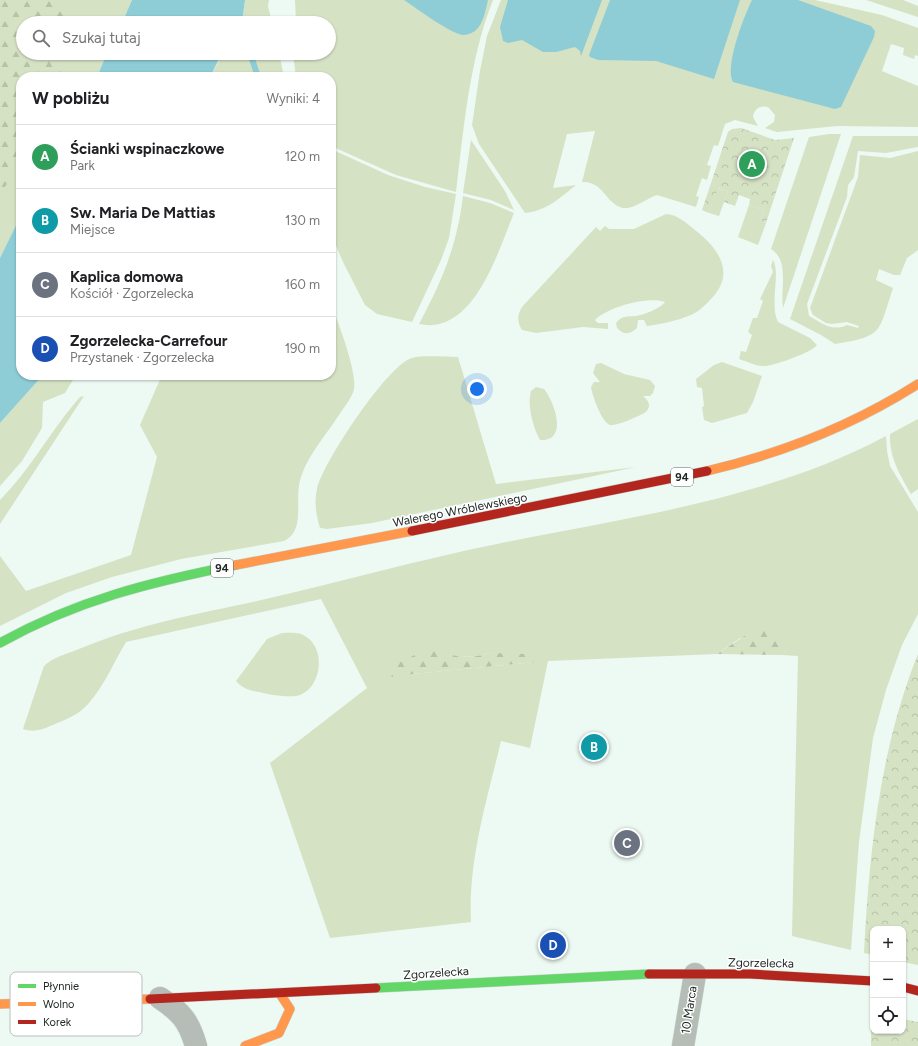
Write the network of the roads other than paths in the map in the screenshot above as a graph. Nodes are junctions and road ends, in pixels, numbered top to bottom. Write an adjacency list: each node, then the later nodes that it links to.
1 (918, 384): 2 (street, Walerego Wróblewskiego / 94)
2 (0, 643)
3 (695, 974): 4 (street, Zgorzelecka); 7 (street, Zgorzelecka); 14 (street, 10 Marca)
4 (870, 981)
5 (906, 988): 6 (street)
6 (918, 990)
7 (280, 994): 8 (street, Zgorzelecka); 13 (street)
8 (160, 998): 9 (street, Zgorzelecka); 12 (street)
9 (142, 999)
10 (0, 1004): 11 (street, Zgorzelecka)
11 (10, 1004)
12 (196, 1046)
13 (245, 1046)
14 (683, 1046)

